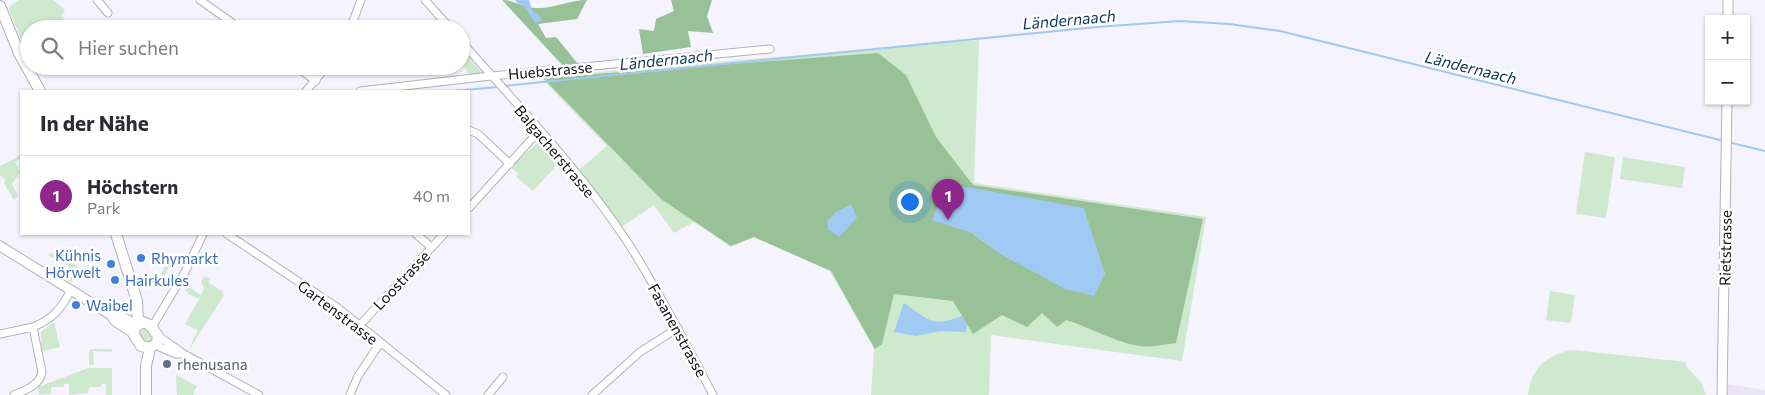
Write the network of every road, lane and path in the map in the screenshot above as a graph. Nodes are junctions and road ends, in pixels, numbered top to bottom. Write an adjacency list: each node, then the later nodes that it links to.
1 (97, 0): 7 (street)
2 (200, 0): 9 (street)
3 (361, 0): 10 (street)
4 (425, 0): 11 (street)
5 (1728, 0): 8 (street)
6 (0, 6): 14 (main road)
7 (108, 13)
8 (1728, 15)
9 (228, 20)
10 (353, 20)
11 (442, 20)
12 (770, 49): 18 (street, Huebstrasse)
13 (470, 51): 18 (street, Balgacherstrasse)
14 (20, 53)
15 (31, 75): 20 (main road)
16 (308, 75): 19 (street)
17 (321, 75): 19 (street)
18 (493, 78): 22 (street, Huebstrasse); 25 (street, Balgacherstrasse)
19 (316, 81): 21 (street)
20 (39, 90)
21 (307, 90)
22 (370, 90)
23 (1727, 105): 52 (street, Rietstrasse)
24 (470, 130): 26 (street)
25 (539, 131): 26 (street); 35 (street, Balgacherstrasse)
26 (510, 164): 27 (street)
27 (470, 207)
28 (116, 235): 41 (main road)
29 (202, 235): 41 (street)
30 (228, 235): 37 (street, Gartenstrasse)
31 (417, 235): 34 (street)
32 (443, 235): 34 (street, Loostrasse)
33 (0, 246): 36 (street)
34 (431, 248): 37 (street, Loostrasse)
35 (642, 266): 39 (street, Fasanenstrasse)
36 (71, 290): 38 (street); 41 (street)
37 (360, 326): 42 (street, Gartenstrasse)
38 (33, 327): 40 (street); 44 (street)
39 (678, 328): 50 (street); 51 (street, Fasanenstrasse)
40 (0, 334)
41 (146, 334): 45 (main road); 46 (street)
42 (380, 343): 47 (street); 48 (street, Gartenstrasse)
43 (503, 378): 49 (street)
44 (15, 395)
45 (146, 395)
46 (259, 395)
47 (350, 395)
48 (446, 395)
49 (488, 395)
50 (592, 395)
51 (713, 395)
52 (1722, 395)

